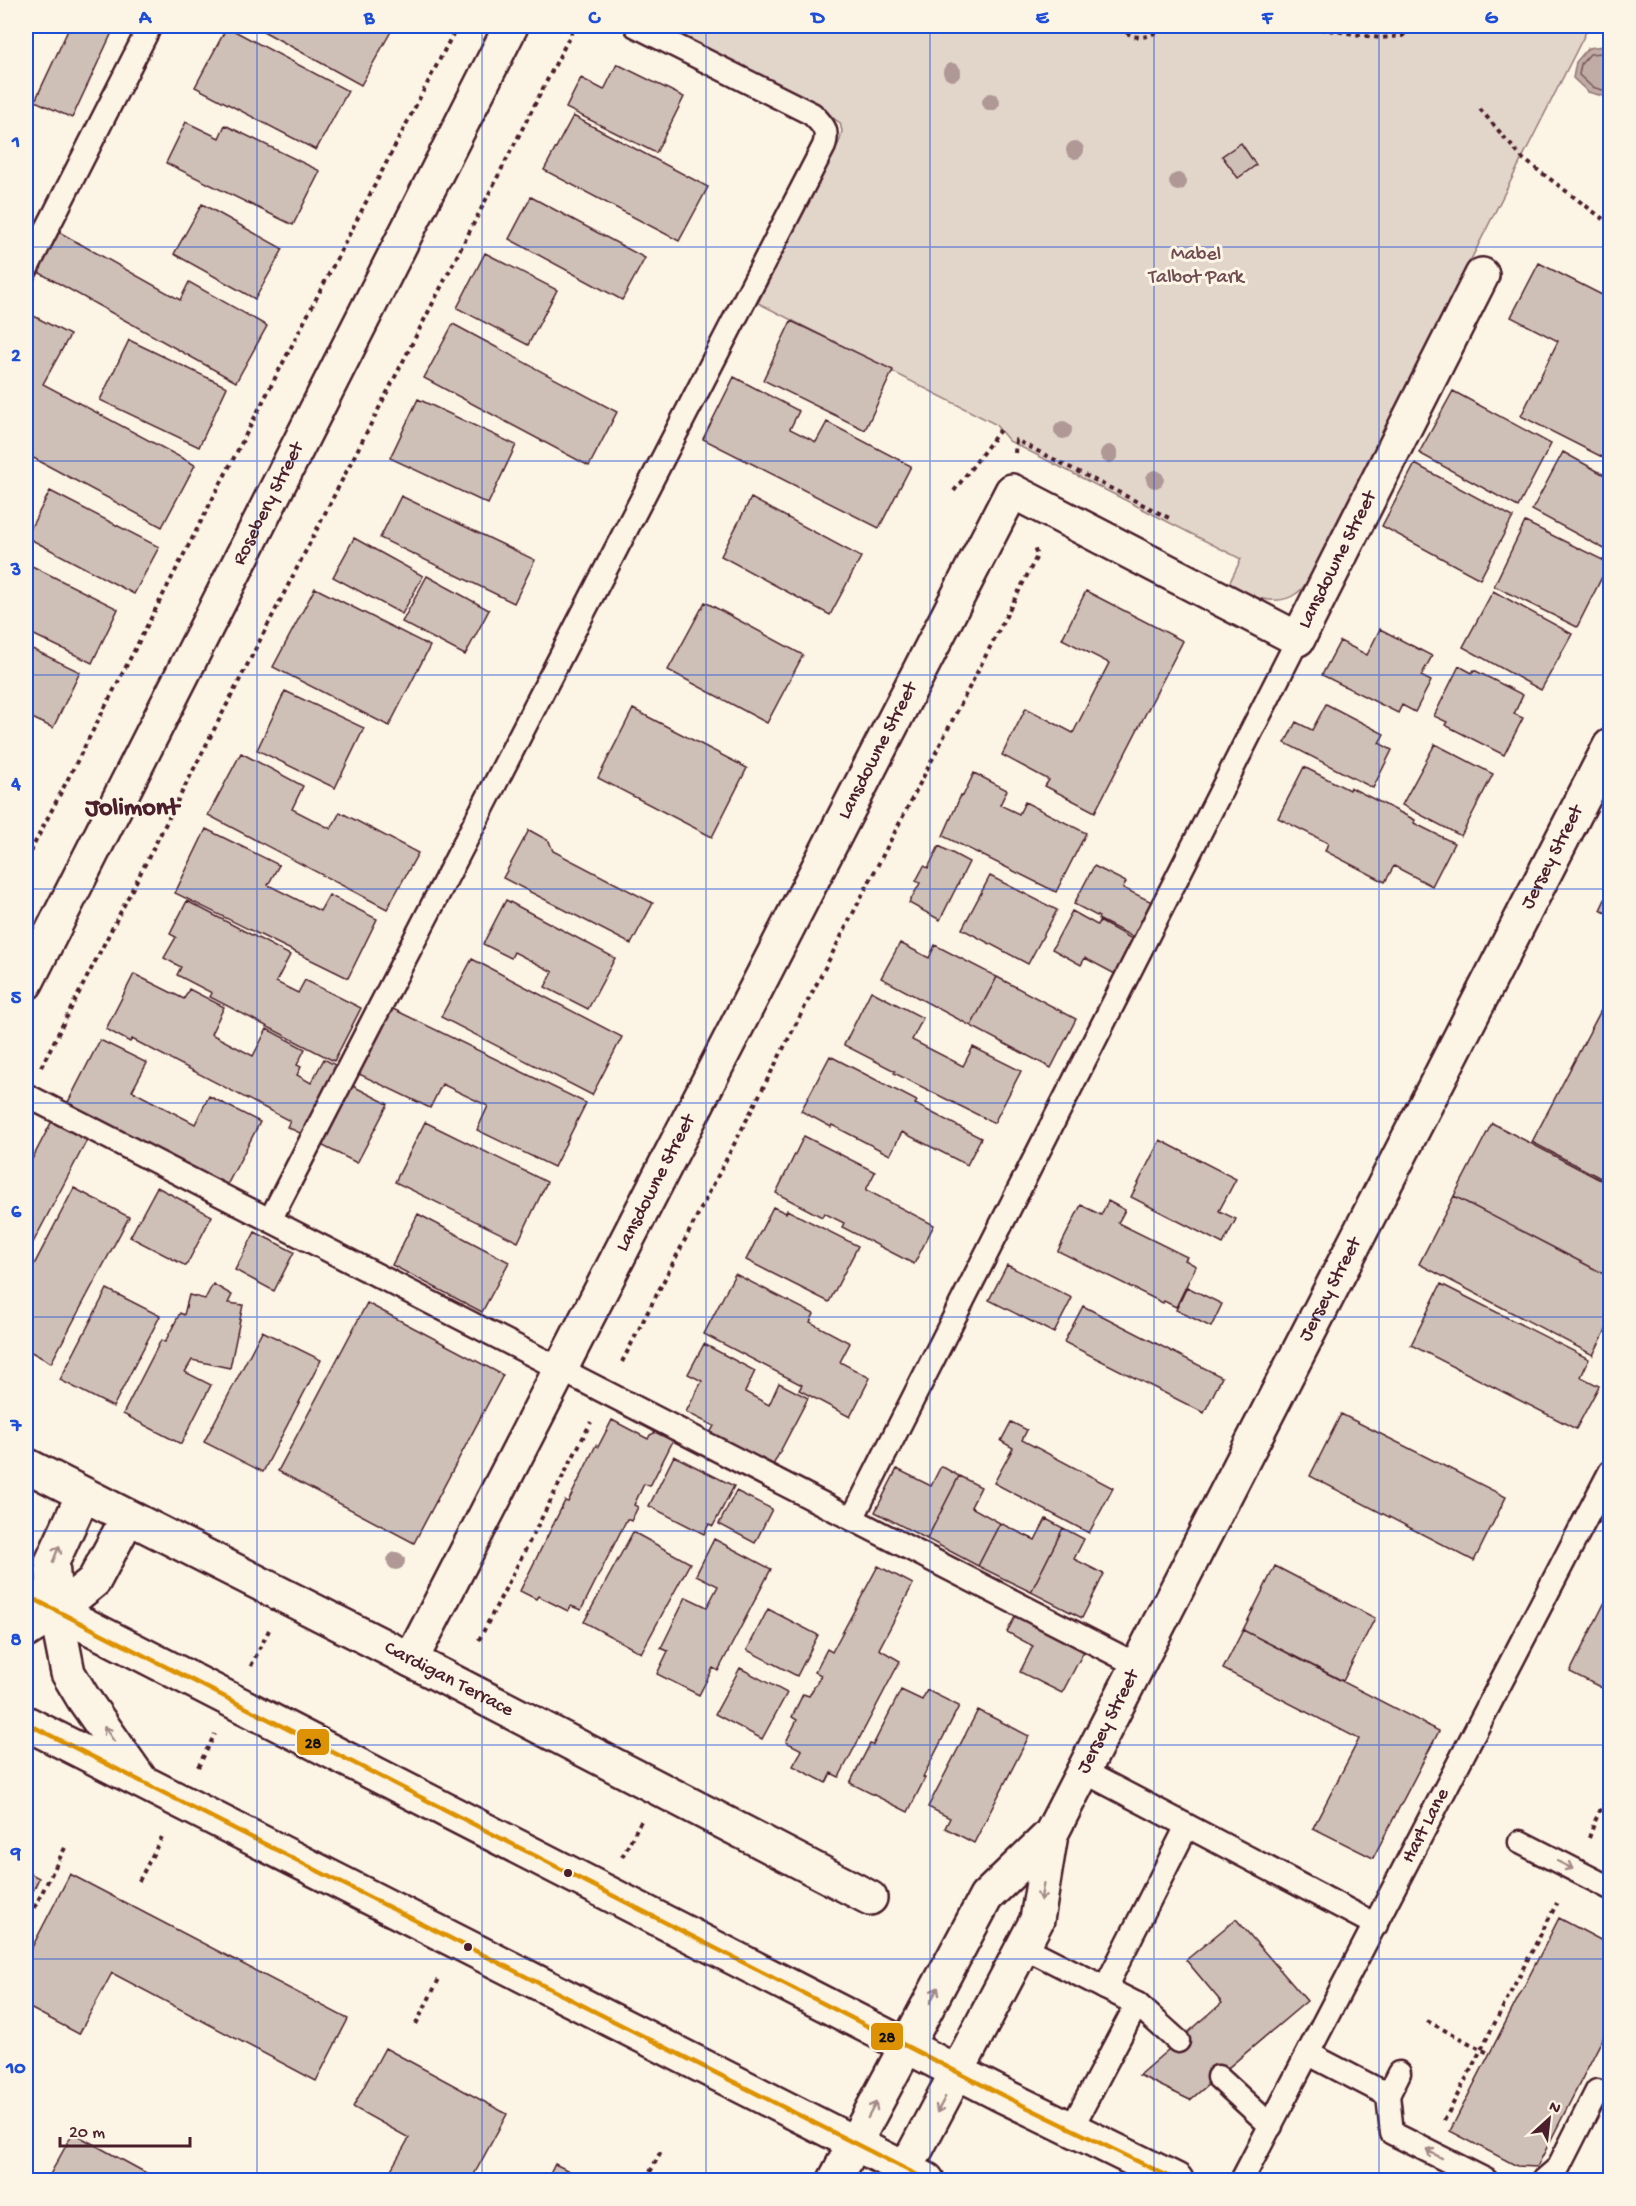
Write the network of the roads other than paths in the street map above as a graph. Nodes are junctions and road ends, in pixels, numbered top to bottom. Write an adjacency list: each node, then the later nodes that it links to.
1 (150, 26): 4 (lane)
2 (511, 26): 8 (street, Rosebery Street)
3 (636, 26): 10 (lane)
4 (26, 270)
5 (1482, 275): 6 (street, Lansdowne Street)
6 (1298, 639): 11 (street, Lansdowne Street); 16 (lane)
7 (1611, 746): 21 (street, Jersey Street)
8 (26, 982)
9 (26, 1095): 10 (lane)
10 (270, 1220): 11 (lane)
11 (561, 1370): 16 (lane); 20 (street, Lansdowne Street)
12 (26, 1465): 14 (street, Cardigan Terrace)
13 (1611, 1472): 30 (lane, Hart Lane)
14 (83, 1495): 15 (street, Cardigan Terrace); 18 (street, one-way to 14)
15 (128, 1517): 18 (street); 20 (street, Cardigan Terrace)
16 (852, 1519): 21 (lane)
17 (26, 1595): 18 (street)
18 (56, 1612): 19 (street); 24 (street, one-way to 18); 35 (street)
19 (26, 1631)
20 (411, 1660): 29 (street, Cardigan Terrace)
21 (1137, 1665): 23 (street, Jersey Street)
22 (26, 1723): 24 (street)
23 (1083, 1771): 25 (lane); 26 (street, Jersey Street)
24 (142, 1782): 44 (street)
25 (1187, 1826): 30 (lane); 32 (lane)
26 (1051, 1834): 31 (street, Jersey Street, one-way to 31); 35 (street, Jersey Street, one-way to 26)
27 (1520, 1842): 28 (lane, one-way to 28)
28 (1611, 1888)
29 (870, 1898)
30 (1376, 1925): 36 (lane, Hart Lane)
31 (1024, 1947): 32 (lane); 37 (street, Jersey Street)
32 (1105, 1988): 33 (lane)
33 (1137, 2004): 34 (lane); 43 (lane)
34 (1178, 2041)
35 (906, 2046): 37 (street); 44 (street, Jersey Street, one-way to 35)
36 (1309, 2054): 41 (lane); 42 (lane, Hart Lane)
37 (958, 2073): 43 (street); 45 (street, Jersey Street, one-way to 45)
38 (1400, 2073): 41 (lane)
39 (1218, 2077): 42 (lane)
40 (1597, 2091): 50 (lane)
41 (1388, 2095): 49 (lane, one-way to 41)
42 (1271, 2126): 48 (lane, Hart Lane)
43 (1071, 2129): 47 (street)
44 (854, 2144): 45 (street); 46 (street, Jersey Street)
45 (911, 2177)
46 (835, 2181)
47 (1176, 2181)
48 (1242, 2181)
49 (1486, 2181)
50 (1544, 2181)

